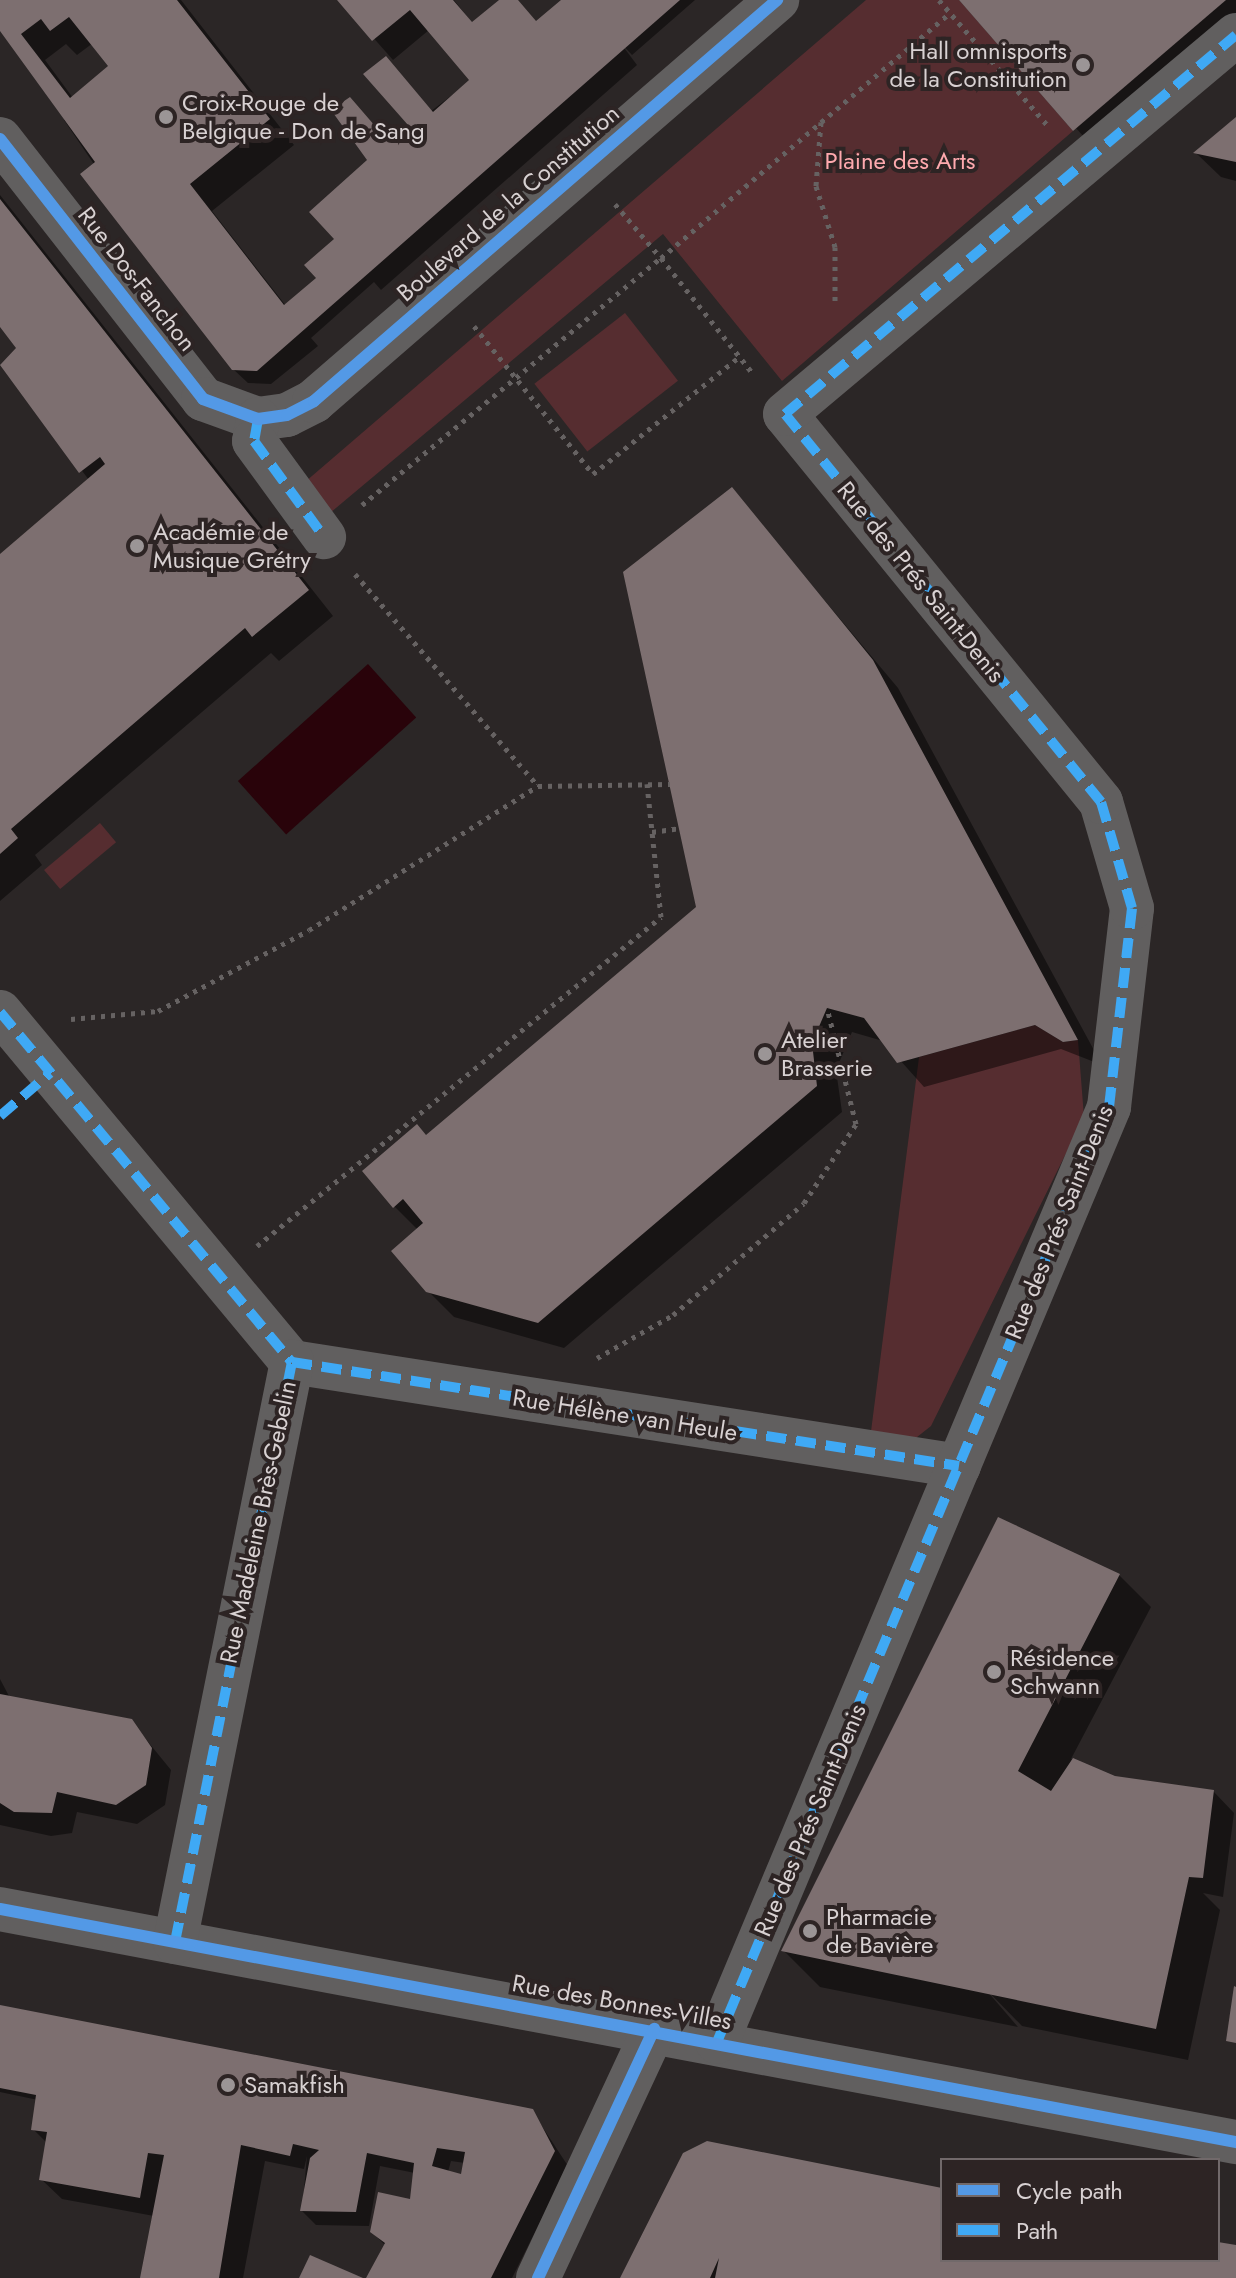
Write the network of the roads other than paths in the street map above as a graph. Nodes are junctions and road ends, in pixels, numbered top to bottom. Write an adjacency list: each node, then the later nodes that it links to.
1 (777, 0): 4 (street, Boulevard de la Constitution)
2 (1236, 35): 8 (street, Rue des Prés Saint-Denis)
3 (0, 139): 4 (street, Rue Dos-Fanchon)
4 (258, 419): 5 (street)
5 (324, 537)
6 (3, 1023): 7 (street, Rue Madeleine Brès-Gebelin)
7 (292, 1362): 8 (street, Rue Hélène van Heule); 10 (street, Rue Madeleine Brès-Gebelin)
8 (959, 1466): 12 (street, Rue des Prés Saint-Denis)
9 (0, 1909): 10 (street, Rue des Bonnes-Villes)
10 (175, 1942): 11 (street, Rue des Bonnes-Villes)
11 (654, 2029): 12 (street, Rue des Bonnes-Villes); 14 (street)
12 (717, 2042): 13 (street, Rue des Bonnes-Villes)
13 (1236, 2142)
14 (538, 2278)

